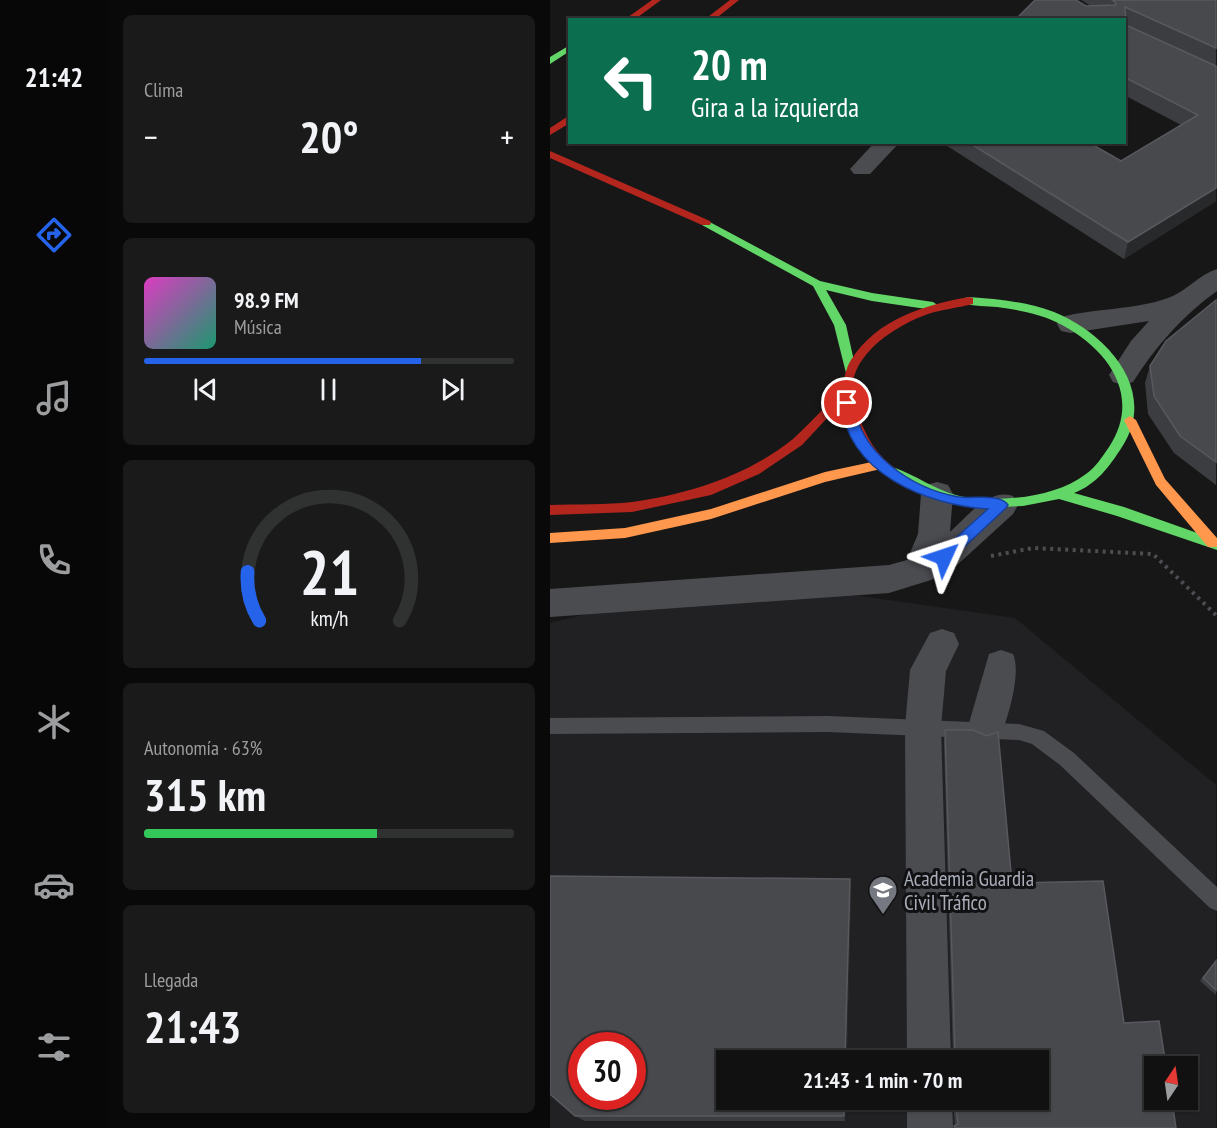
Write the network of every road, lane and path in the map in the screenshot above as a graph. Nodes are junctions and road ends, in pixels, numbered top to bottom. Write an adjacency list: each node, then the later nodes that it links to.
1 (657, 0): 3 (main road)
2 (735, 0): 4 (main road)
3 (631, 18)
4 (711, 18)
5 (568, 48): 7 (main road)
6 (568, 60): 8 (main road)
7 (550, 61)
8 (550, 72)
9 (568, 119): 10 (main road)
10 (550, 132)
11 (887, 144): 13 (street)
12 (550, 154): 15 (main road)
13 (862, 169)
14 (1216, 278): 16 (street)
15 (817, 284): 17 (main road); 19 (main road)
16 (1179, 305): 18 (street); 20 (street)
17 (935, 306): 18 (main road); 19 (main road)
18 (1071, 324): 20 (main road)
19 (850, 370): 21 (main road)
20 (1123, 375): 22 (main road)
21 (846, 390): 23 (main road); 27 (main road)
22 (1130, 420): 24 (main road); 29 (main road)
23 (881, 465): 25 (main road); 28 (main road)
24 (1060, 494): 26 (main road); 29 (main road)
25 (937, 495): 26 (main road); 31 (street)
26 (1002, 505): 31 (street)
27 (550, 510)
28 (550, 538)
29 (1216, 546)
30 (988, 557): 33 (path)
31 (919, 570): 32 (street)
32 (550, 603)
33 (1216, 616)
34 (942, 644): 37 (street)
35 (1001, 665): 38 (street)
36 (550, 726): 37 (lane)
37 (923, 727): 38 (lane); 40 (street)
38 (985, 730): 39 (lane)
39 (1216, 901)
40 (929, 1050)
41 (930, 1110): 42 (street)
42 (930, 1128)

